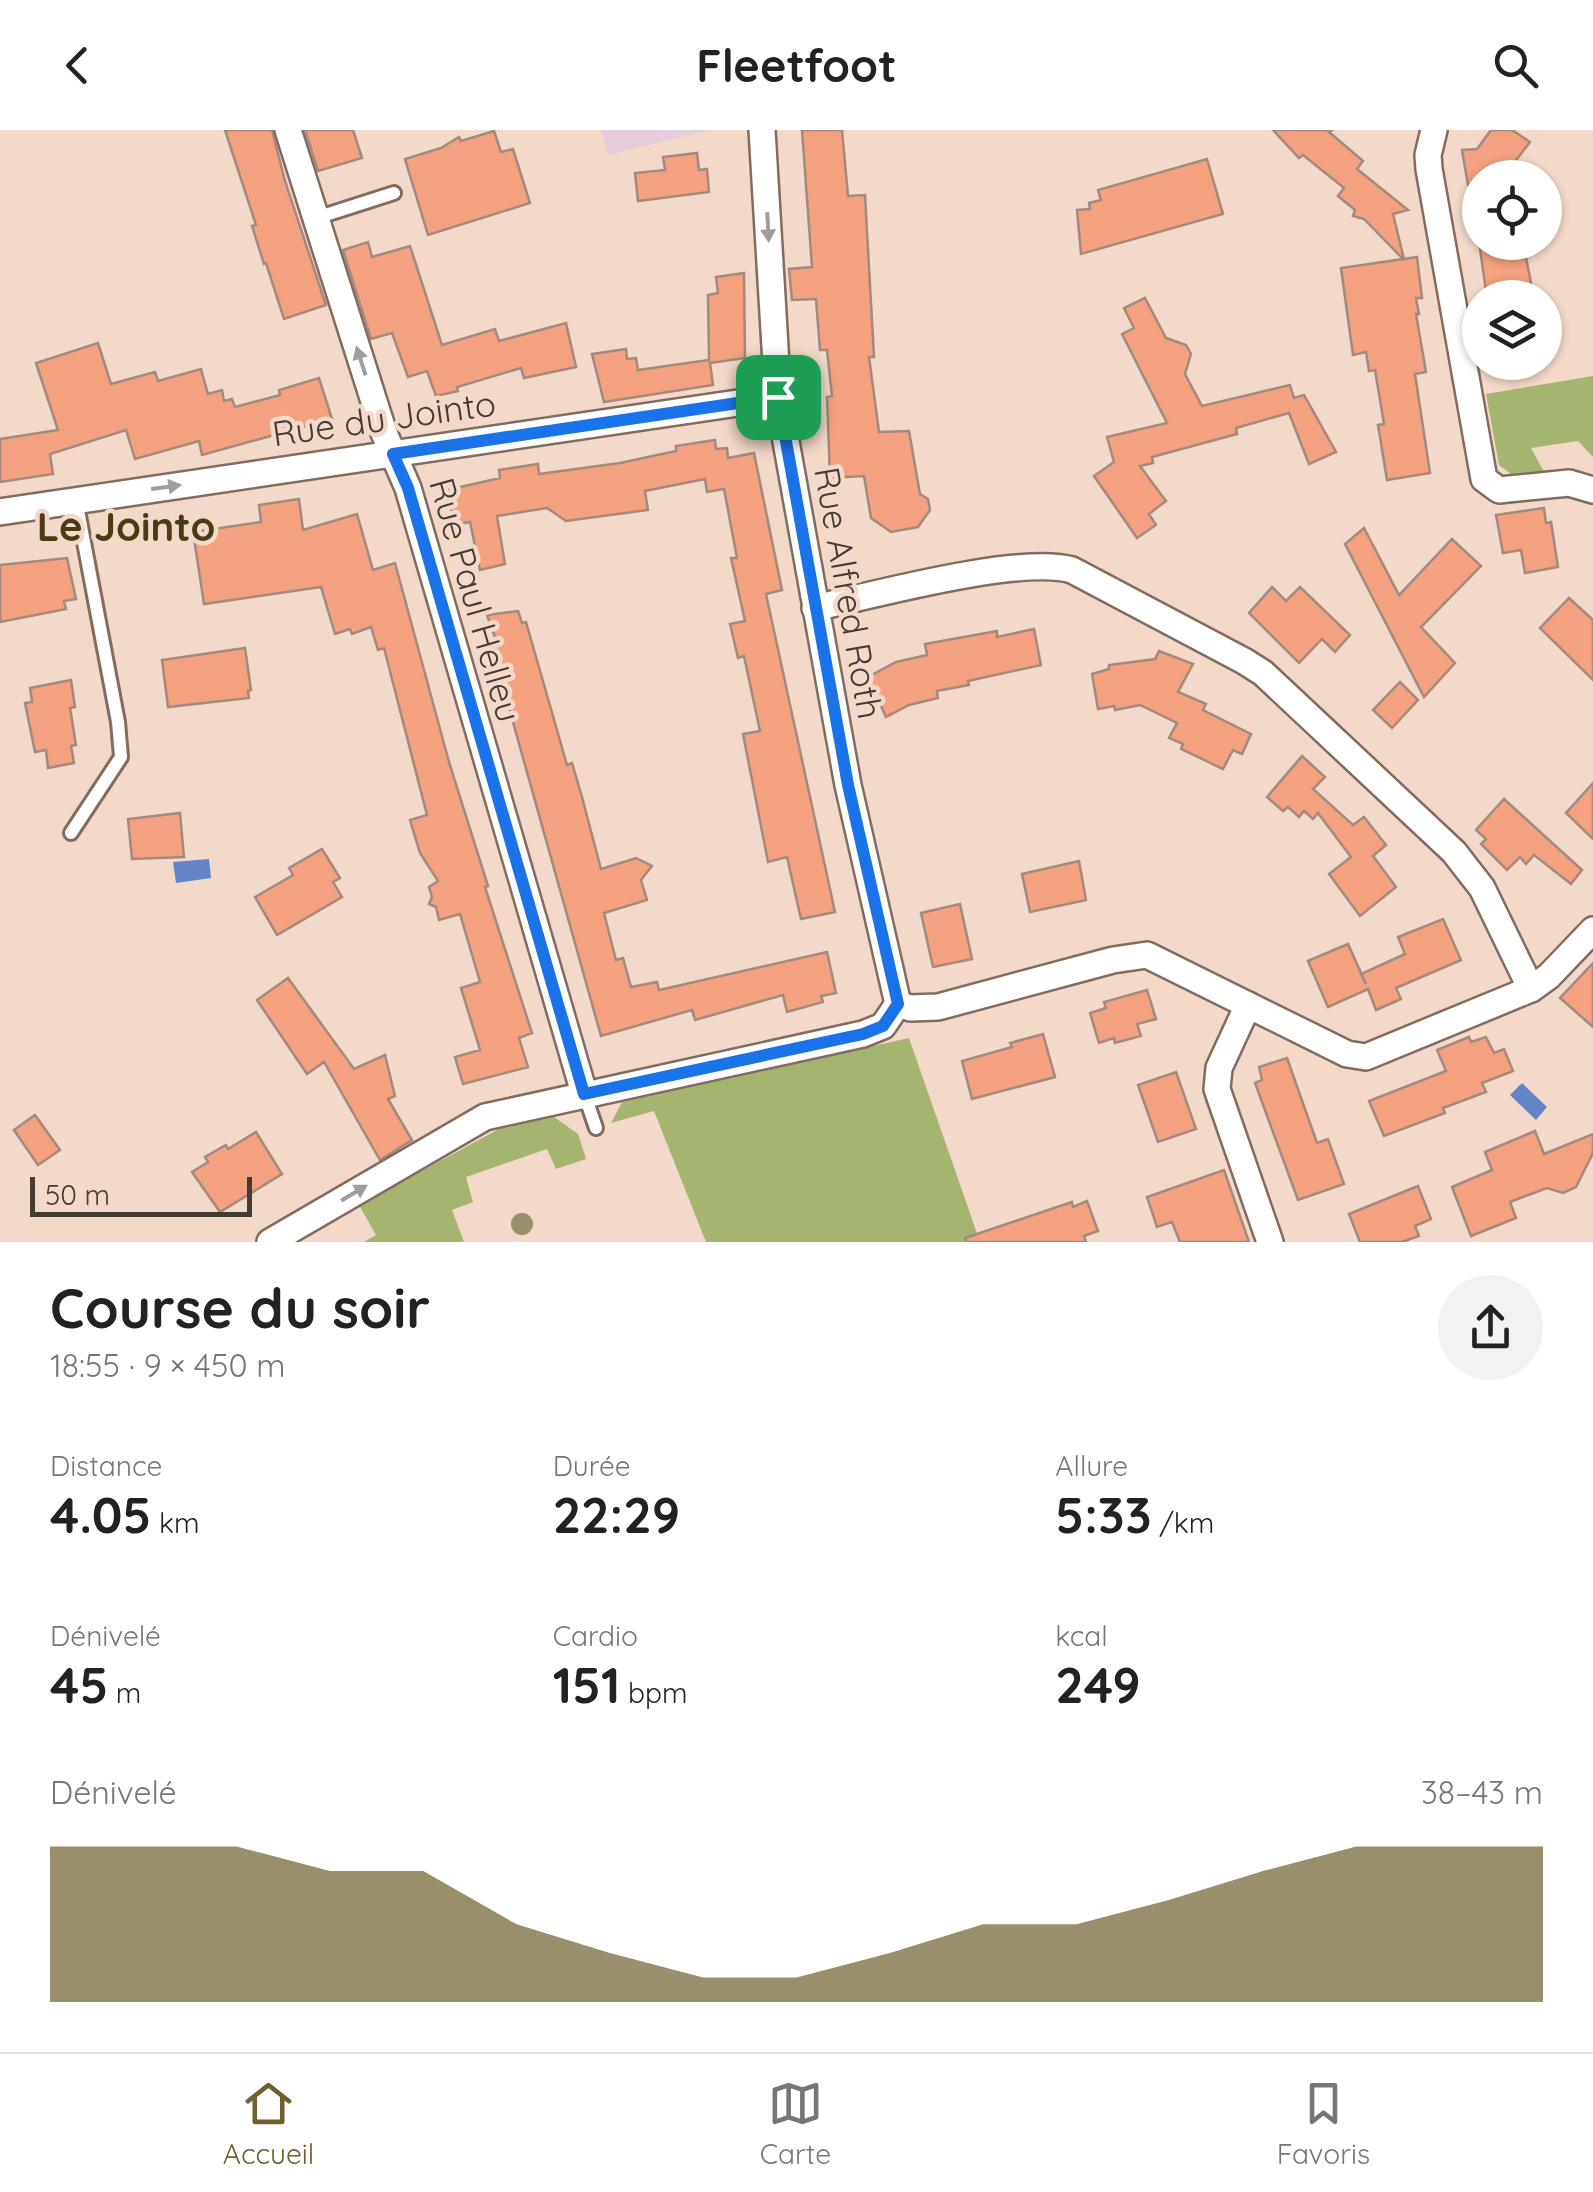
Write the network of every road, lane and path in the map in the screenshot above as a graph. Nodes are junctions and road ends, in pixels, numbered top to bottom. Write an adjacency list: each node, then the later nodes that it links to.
1 (288, 130): 5 (street, Rue Paul Helleu)
2 (762, 130): 6 (street, Rue Alfred Roth, one-way to 6)
3 (1434, 130): 8 (street)
4 (394, 193): 5 (lane)
5 (316, 218): 7 (street, Rue Paul Helleu, one-way to 5)
6 (778, 397): 7 (street, Rue du Jointo); 11 (street, Rue Alfred Roth)
7 (393, 454): 9 (street, Rue du Jointo, one-way to 7); 17 (street, Rue Paul Helleu)
8 (1593, 490)
9 (76, 500): 10 (street, Rue du Jointo); 12 (lane)
10 (0, 512)
11 (816, 608): 14 (street); 15 (street, Rue Alfred Roth)
12 (72, 833)
13 (1593, 930): 14 (street)
14 (1531, 989): 16 (street)
15 (898, 1004): 16 (street); 17 (street)
16 (1248, 1005): 20 (street)
17 (584, 1094): 18 (lane); 19 (street, one-way to 17)
18 (596, 1128)
19 (270, 1242)
20 (1270, 1242)

